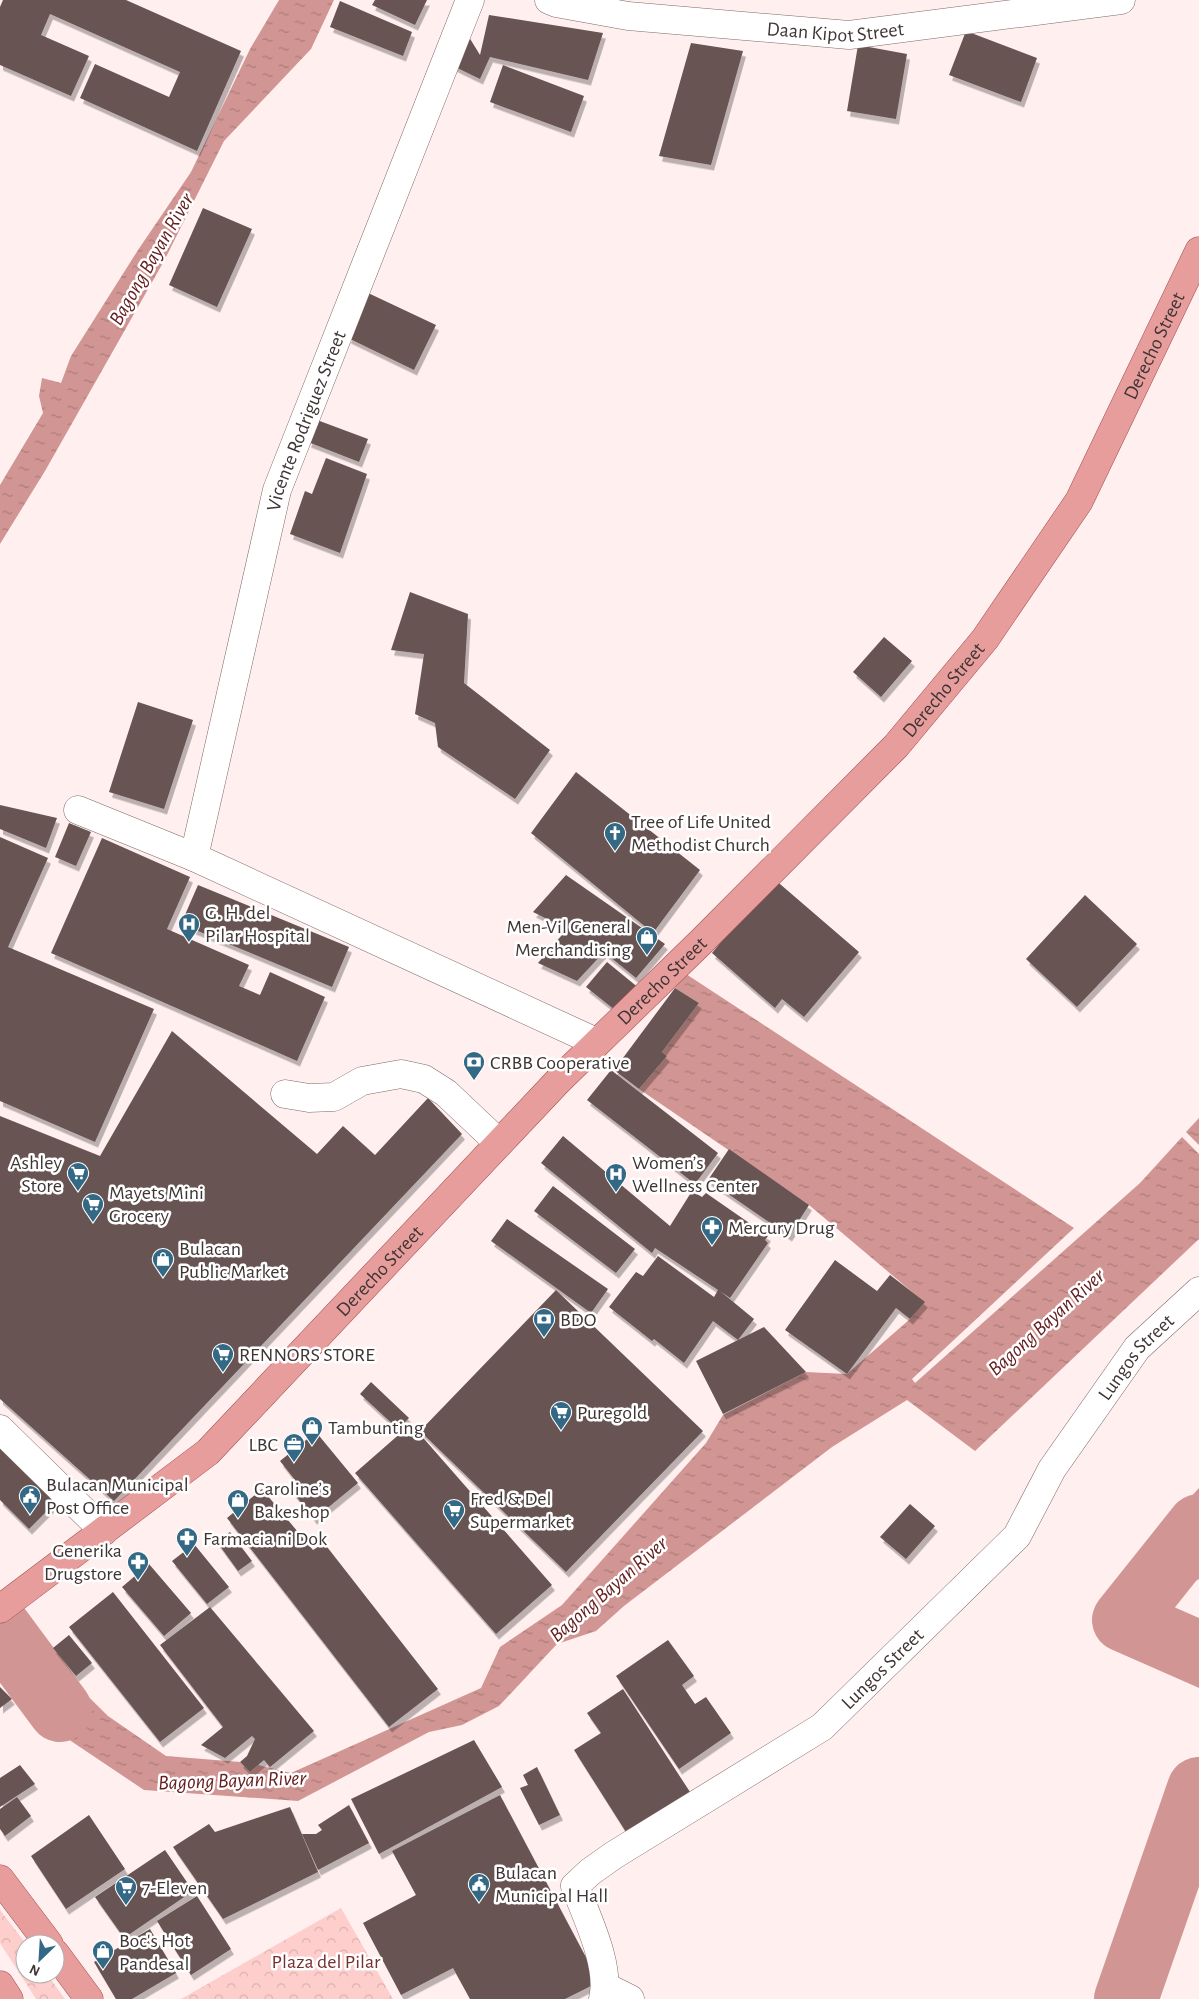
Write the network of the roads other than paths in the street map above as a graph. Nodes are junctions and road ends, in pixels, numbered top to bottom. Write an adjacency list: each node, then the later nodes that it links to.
1 (470, 0): 6 (street, Vicente Rodriguez Street)
2 (549, 0): 3 (street, Daan Kipot Street)
3 (1121, 0)
4 (1199, 251): 7 (main road, Derecho Street)
5 (78, 810): 6 (street)
6 (194, 857): 7 (street)
7 (596, 1042): 9 (main road, Derecho Street)
8 (285, 1094): 9 (street)
9 (499, 1143): 12 (main road, Derecho Street)
10 (1199, 1291): 18 (street, Lungos Street)
11 (0, 1429): 12 (street)
12 (104, 1531): 13 (main road, Derecho Street)
13 (0, 1609)
14 (0, 1879): 15 (main road)
15 (41, 1934)
16 (65, 1967): 20 (main road)
17 (0, 1985): 19 (main road)
18 (604, 1993): 21 (street)
19 (10, 1999)
20 (89, 1999)
21 (630, 1999)

